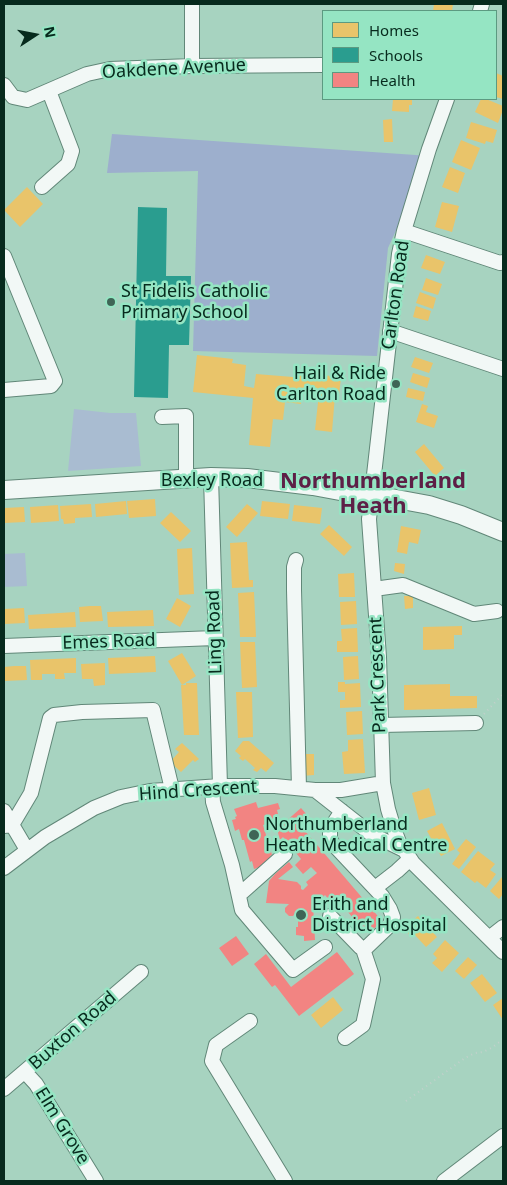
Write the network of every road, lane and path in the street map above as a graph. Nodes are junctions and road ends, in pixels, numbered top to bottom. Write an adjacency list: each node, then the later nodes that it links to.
1 (192, 4): 3 (street)
2 (322, 65): 3 (street, Oakdene Avenue)
3 (192, 66): 5 (street, Oakdene Avenue)
4 (4, 85): 5 (street, Oakdene Avenue)
5 (49, 90): 7 (street)
6 (447, 100): 8 (street, Carlton Road)
7 (42, 187)
8 (404, 231): 10 (street); 11 (street, Carlton Road)
9 (4, 256): 13 (street)
10 (503, 262)
11 (390, 331): 12 (street); 18 (street, Carlton Road)
12 (503, 369)
13 (4, 390)
14 (162, 417): 16 (street)
15 (211, 477): 16 (main road, Bexley Road); 18 (main road, Bexley Road); 23 (street, Ling Road)
16 (186, 478): 17 (main road, Bexley Road)
17 (4, 490)
18 (372, 497): 19 (main road, Bexley Road); 21 (street, Park Crescent)
19 (503, 532)
20 (296, 560): 30 (street)
21 (374, 589): 22 (street); 27 (street, Park Crescent)
22 (497, 611)
23 (215, 638): 24 (street, Emes Road); 29 (street, Ling Road)
24 (4, 646)
25 (503, 695): 26 (path)
26 (476, 723): 27 (street)
27 (381, 725): 28 (street, Park Crescent)
28 (383, 783): 32 (street, Hind Crescent); 38 (street, Park Crescent)
29 (216, 786): 30 (street, Hind Crescent); 31 (street, Hind Crescent); 41 (street, Ling Road)
30 (299, 788): 32 (street, Hind Crescent)
31 (172, 789): 35 (street); 36 (street, Hind Crescent)
32 (315, 790): 34 (street, Park Crescent)
33 (4, 811): 35 (street)
34 (342, 811): 38 (street, Park Crescent); 40 (street)
35 (8, 826): 36 (street)
36 (27, 850): 39 (street, Hind Crescent)
37 (284, 854): 41 (street)
38 (407, 854): 40 (street); 44 (street, Park Crescent)
39 (4, 868)
40 (375, 888): 46 (street)
41 (239, 894): 45 (street, Ling Road)
42 (330, 916): 46 (street)
43 (503, 927): 44 (street)
44 (489, 938): 47 (street, Park Crescent)
45 (325, 946)
46 (363, 948): 50 (street)
47 (503, 952)
48 (141, 972): 52 (street, Buxton Road)
49 (250, 1021): 57 (street)
50 (345, 1038)
51 (503, 1039): 54 (path)
52 (25, 1072): 53 (street, Buxton Road); 56 (street, Elm Grove)
53 (4, 1090)
54 (406, 1101)
55 (503, 1136): 58 (street)
56 (96, 1181)
57 (284, 1181)
58 (444, 1181)

